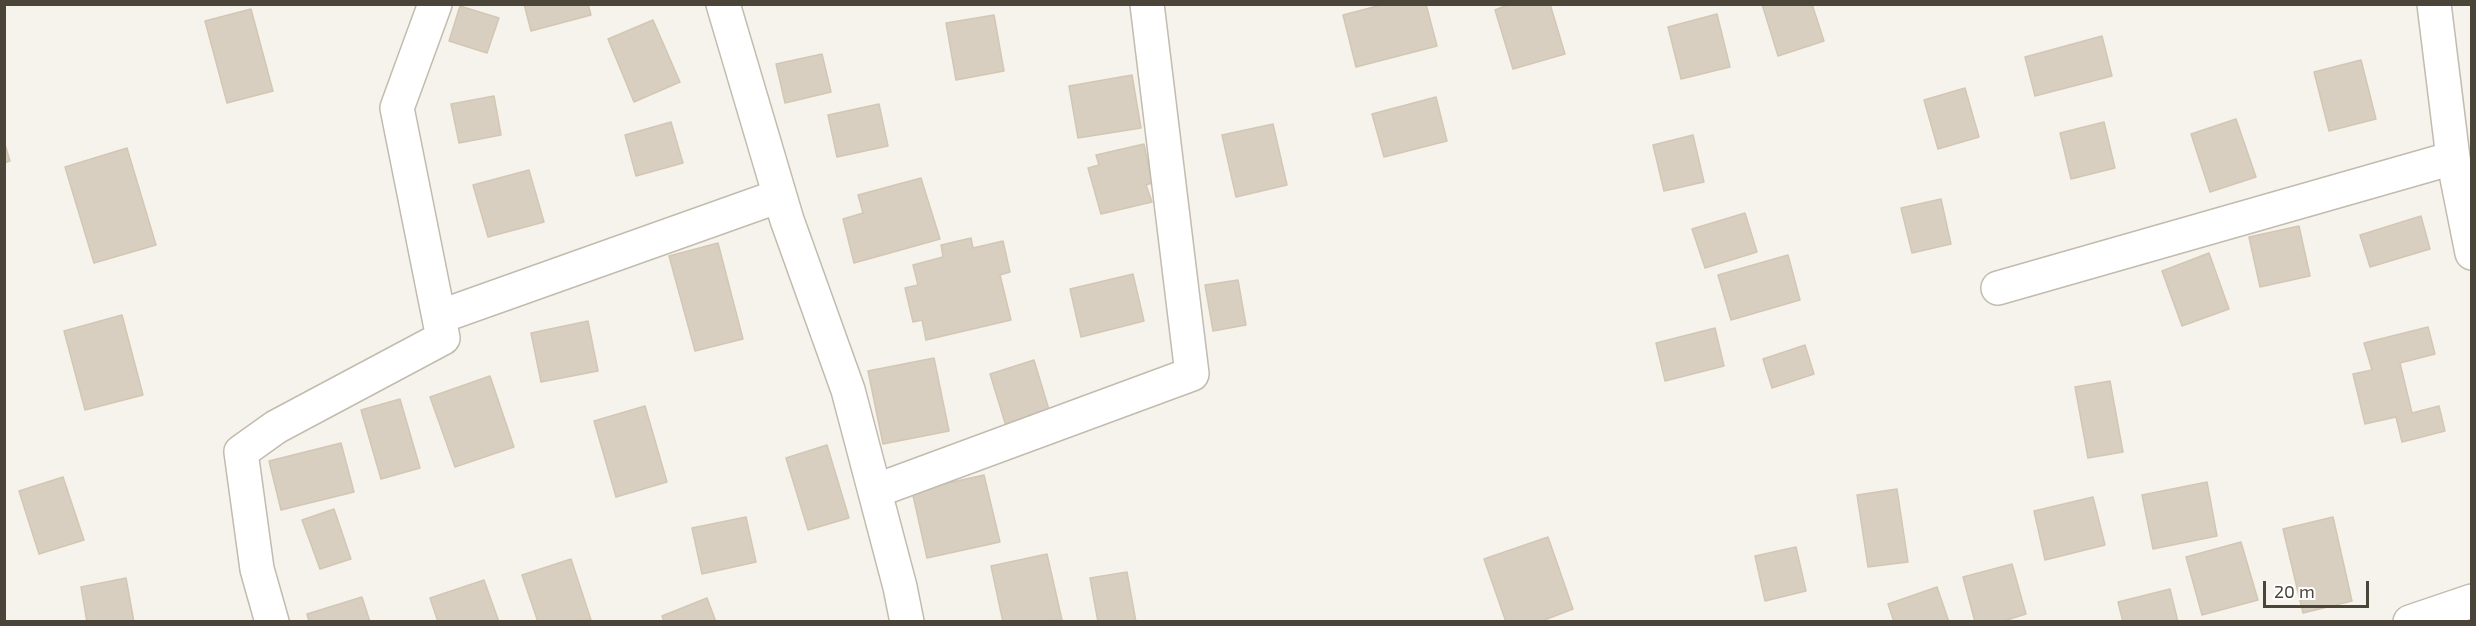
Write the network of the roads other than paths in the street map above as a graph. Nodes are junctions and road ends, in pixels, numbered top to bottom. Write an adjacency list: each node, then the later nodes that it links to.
1 (435, 4): 9 (street)
2 (723, 4): 6 (street)
3 (1147, 4): 10 (street)
4 (2434, 4): 5 (street)
5 (2453, 158): 7 (street); 8 (street)
6 (779, 196): 9 (street); 10 (street)
7 (2472, 253)
8 (1998, 288)
9 (439, 317): 12 (street)
10 (875, 491): 13 (street)
11 (2472, 601): 14 (street)
12 (272, 621)
13 (907, 621)
14 (2410, 621)

